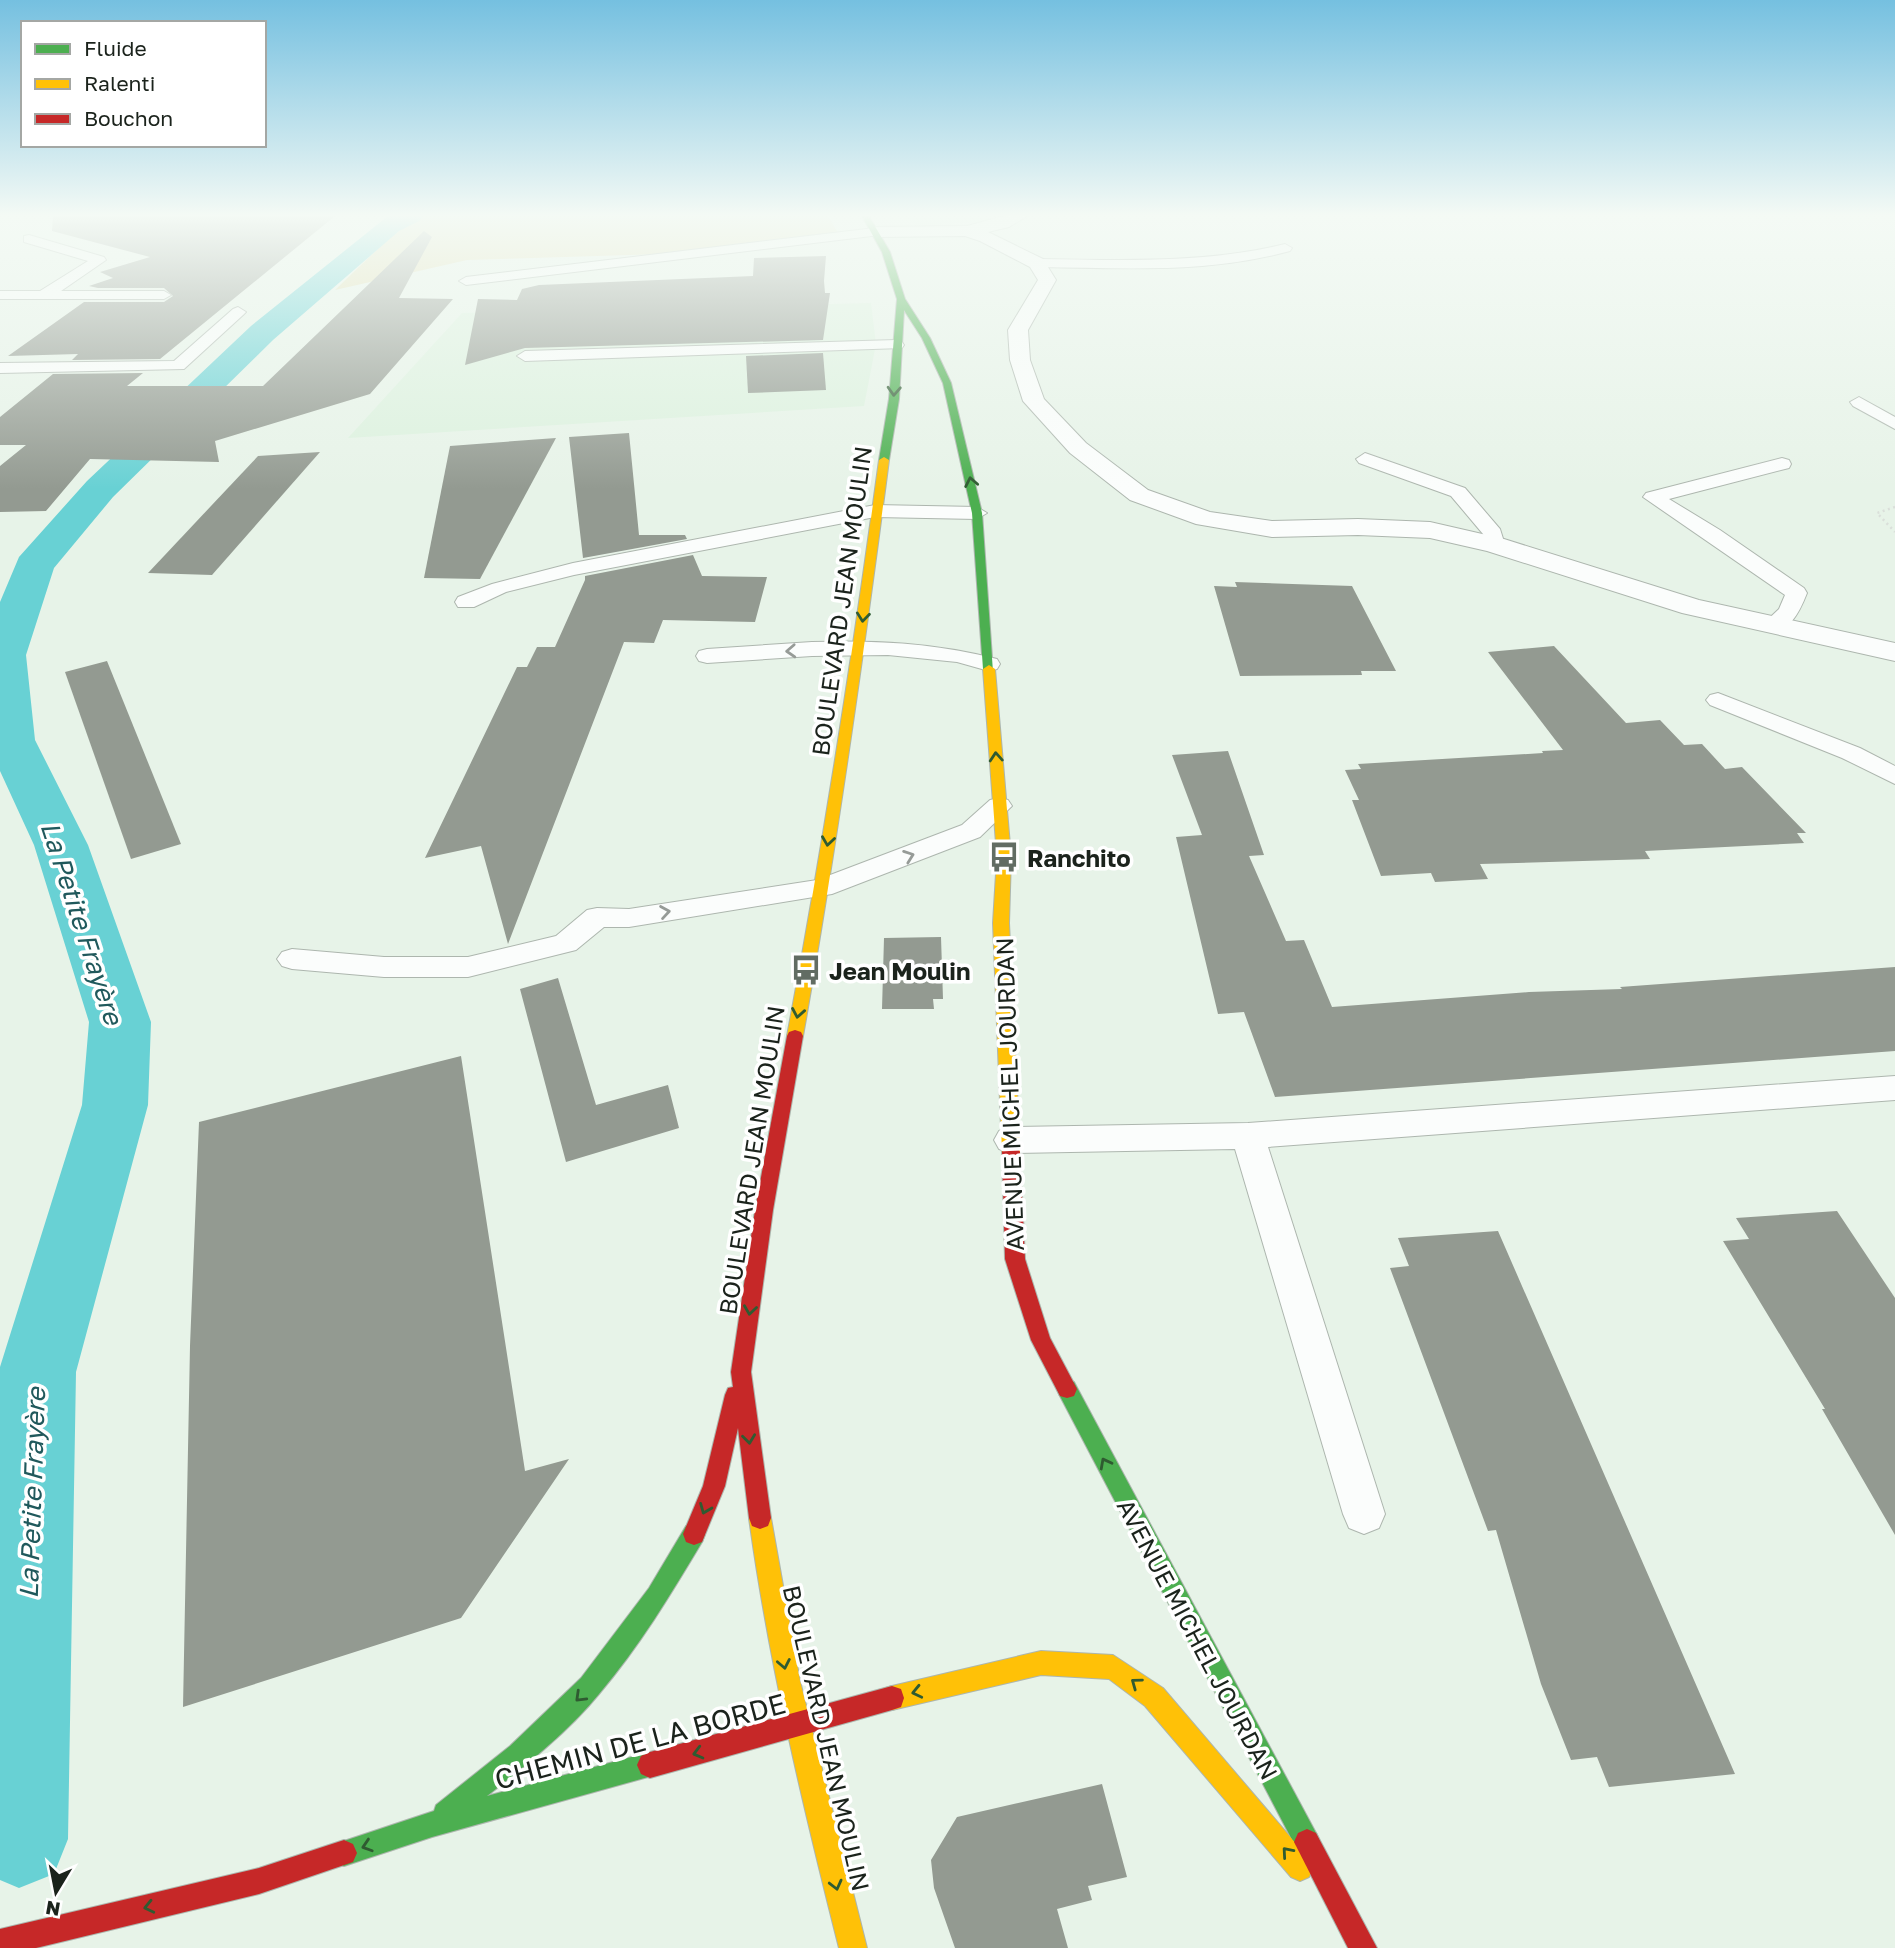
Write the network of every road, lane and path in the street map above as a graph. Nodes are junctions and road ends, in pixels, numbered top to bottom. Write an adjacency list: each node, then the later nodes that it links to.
1 (900, 307): 5 (main road, BOULEVARD JEAN MOULIN)
2 (906, 307): 14 (main road, AVENUE MICHEL JOURDAN, one-way to 2)
3 (1031, 307): 16 (street)
4 (238, 312): 7 (lane)
5 (896, 345): 6 (lane); 13 (main road, BOULEVARD JEAN MOULIN, one-way to 13)
6 (525, 356)
7 (0, 368)
8 (1859, 402): 9 (lane)
9 (1895, 425)
10 (1365, 459): 16 (lane)
11 (1783, 464): 18 (lane)
12 (1895, 507): 15 (path)
13 (875, 511): 14 (lane); 17 (lane); 19 (main road, BOULEVARD JEAN MOULIN, one-way to 19)
14 (977, 513): 22 (main road, AVENUE MICHEL JOURDAN)
15 (1895, 532)
16 (1495, 545): 18 (street)
17 (466, 602)
18 (1773, 625): 20 (street)
19 (859, 649): 21 (lane, one-way to 21); 22 (lane); 26 (main road, BOULEVARD JEAN MOULIN, one-way to 26)
20 (1895, 652)
21 (707, 656)
22 (989, 664): 25 (main road, AVENUE MICHEL JOURDAN, one-way to 22)
23 (1718, 700): 24 (lane)
24 (1895, 776)
25 (999, 806): 26 (lane, one-way to 25); 30 (main road, AVENUE MICHEL JOURDAN)
26 (822, 887): 27 (lane, one-way to 26); 31 (main road, BOULEVARD JEAN MOULIN, one-way to 31)
27 (292, 959)
28 (1895, 1088): 29 (lane)
29 (1248, 1136): 30 (lane); 32 (lane)
30 (1011, 1140): 35 (main road, AVENUE MICHEL JOURDAN, one-way to 30)
31 (741, 1372): 33 (main road, BOULEVARD JEAN MOULIN, one-way to 33); 34 (main road, CHEMIN DE LA BORDE, one-way to 34)
32 (1364, 1514)
33 (796, 1726): 34 (main road, CHEMIN DE LA BORDE, one-way to 34); 35 (main road, CHEMIN DE LA BORDE, one-way to 33); 37 (main road, BOULEVARD JEAN MOULIN, one-way to 37)
34 (432, 1824): 36 (main road, one-way to 36)
35 (1347, 1923): 38 (main road, AVENUE MICHEL JOURDAN)
36 (0, 1943)
37 (853, 1948)
38 (1363, 1948)

